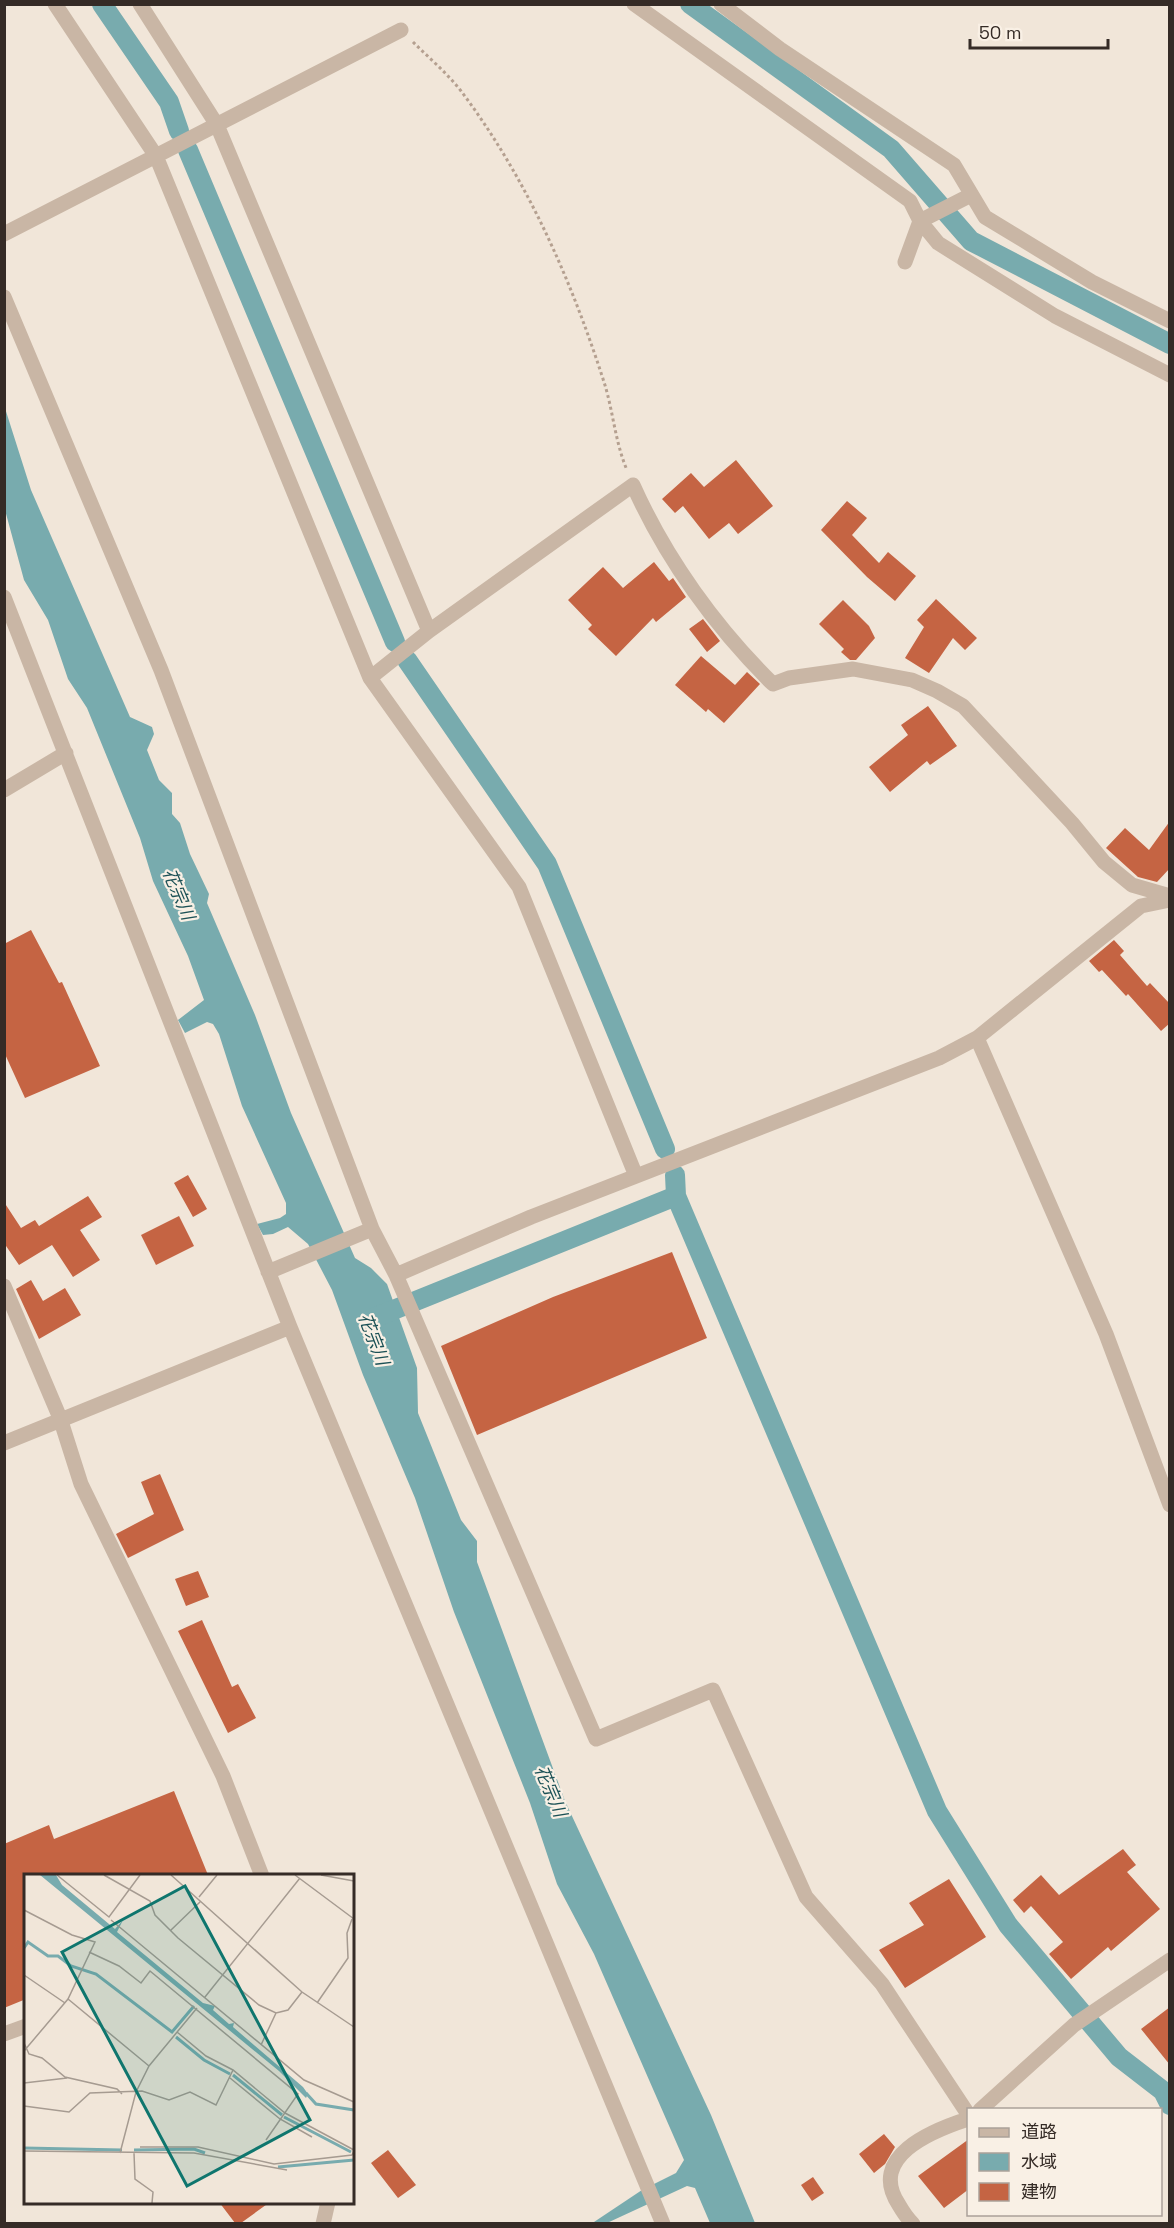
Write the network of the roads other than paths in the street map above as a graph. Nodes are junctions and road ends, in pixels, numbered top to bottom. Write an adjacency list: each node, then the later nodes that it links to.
1 (55, 4): 7 (street)
2 (140, 4): 6 (street)
3 (634, 4): 9 (street)
4 (721, 4): 8 (street)
5 (401, 30): 6 (street)
6 (217, 125): 7 (street); 16 (street)
7 (156, 156): 10 (street); 17 (street)
8 (971, 195): 9 (street); 13 (street)
9 (920, 220): 11 (street); 14 (street)
10 (4, 234)
11 (905, 262)
12 (4, 297): 23 (street)
13 (1170, 321)
14 (1170, 375)
15 (4, 597): 18 (street)
16 (429, 631): 17 (street); 20 (street)
17 (370, 678): 22 (street)
18 (66, 753): 19 (street); 24 (street)
19 (4, 790)
20 (1170, 898): 21 (street)
21 (977, 1038): 22 (street); 30 (street)
22 (636, 1176): 25 (street)
23 (365, 1232): 24 (street); 25 (street)
24 (268, 1272): 27 (street)
25 (396, 1275): 36 (street)
26 (4, 1286): 28 (street)
27 (290, 1327): 28 (street); 40 (street)
28 (57, 1420): 29 (street); 31 (street)
29 (4, 1443)
30 (1170, 1505)
31 (262, 1874)
32 (1170, 1960): 35 (street)
33 (24, 2027): 34 (street)
34 (4, 2034)
35 (981, 2108)
36 (967, 2113)
37 (967, 2117): 41 (street)
38 (328, 2204): 39 (street)
39 (324, 2223)
40 (663, 2223)
41 (913, 2223)

